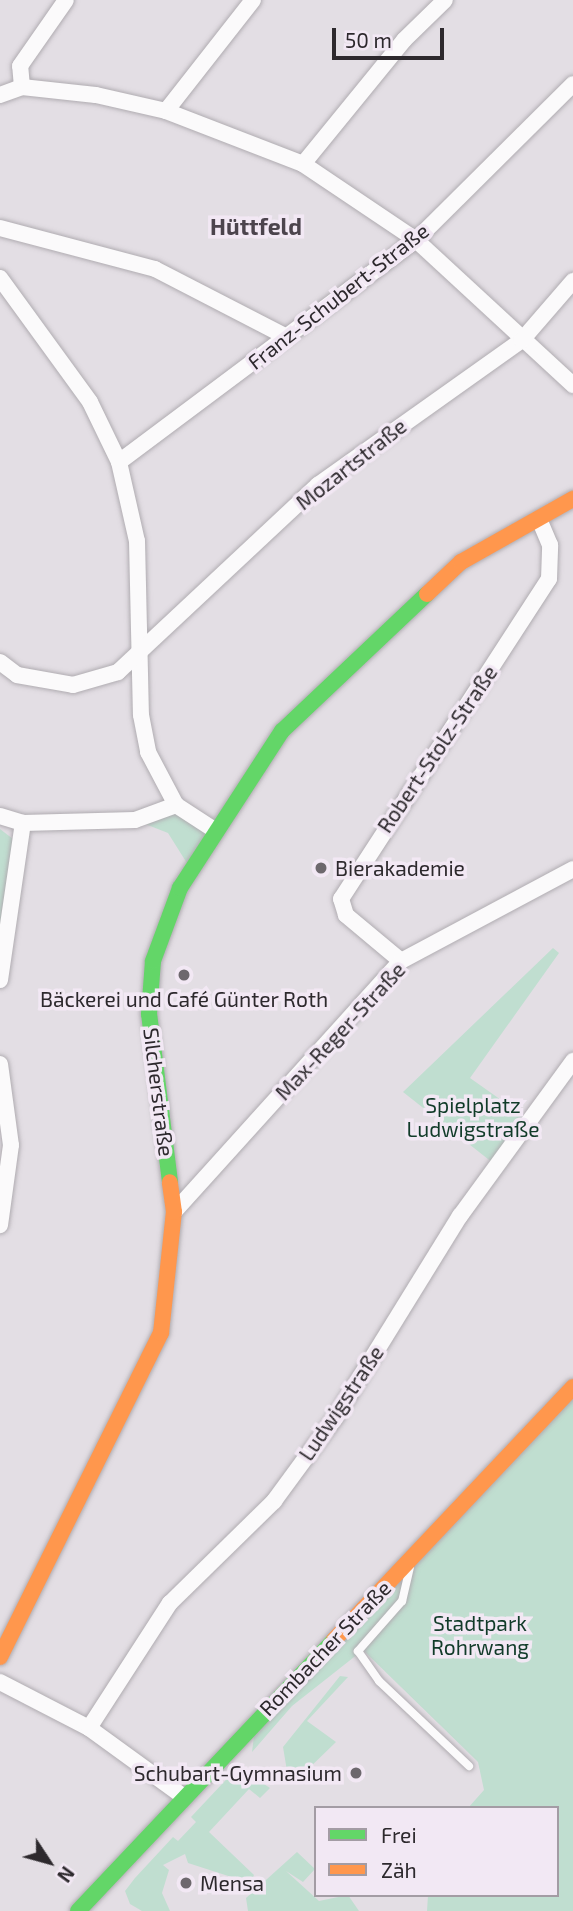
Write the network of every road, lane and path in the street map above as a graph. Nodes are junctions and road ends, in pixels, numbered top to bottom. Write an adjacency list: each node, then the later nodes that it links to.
1 (66, 0): 5 (street)
2 (253, 0): 7 (street)
3 (445, 0): 8 (street)
4 (573, 83): 10 (street, Franz-Schubert-Straße)
5 (22, 87): 6 (street); 7 (street)
6 (0, 95)
7 (166, 111): 8 (street)
8 (303, 164): 10 (street)
9 (0, 228): 13 (street)
10 (416, 240): 13 (street, Franz-Schubert-Straße); 14 (street)
11 (0, 278): 16 (street)
12 (573, 281): 14 (street, Mozartstraße)
13 (287, 337): 16 (street, Franz-Schubert-Straße)
14 (523, 340): 15 (street); 19 (street, Mozartstraße)
15 (573, 385)
16 (119, 462): 19 (street)
17 (573, 499): 18 (street, Silcherstraße)
18 (539, 519): 24 (street, Silcherstraße); 26 (street, Robert-Stolz-Straße)
19 (137, 658): 20 (street, Mozartstraße); 21 (street)
20 (0, 662)
21 (176, 805): 23 (street); 24 (street)
22 (0, 816): 23 (street)
23 (23, 823): 27 (street)
24 (213, 829): 30 (street, Silcherstraße)
25 (573, 869): 26 (street, Max-Reger-Straße)
26 (401, 961): 30 (street, Max-Reger-Straße)
27 (0, 980)
28 (573, 1061): 36 (street, Ludwigstraße)
29 (0, 1064): 31 (street)
30 (174, 1212): 34 (street, Silcherstraße)
31 (0, 1225)
32 (573, 1387): 33 (street, Rombacher Straße)
33 (410, 1561): 37 (lane); 38 (street, Rombacher Straße)
34 (0, 1657)
35 (0, 1682): 36 (street)
36 (89, 1728): 38 (street)
37 (469, 1766)
38 (184, 1797): 39 (street, Rombacher Straße)
39 (78, 1911)

